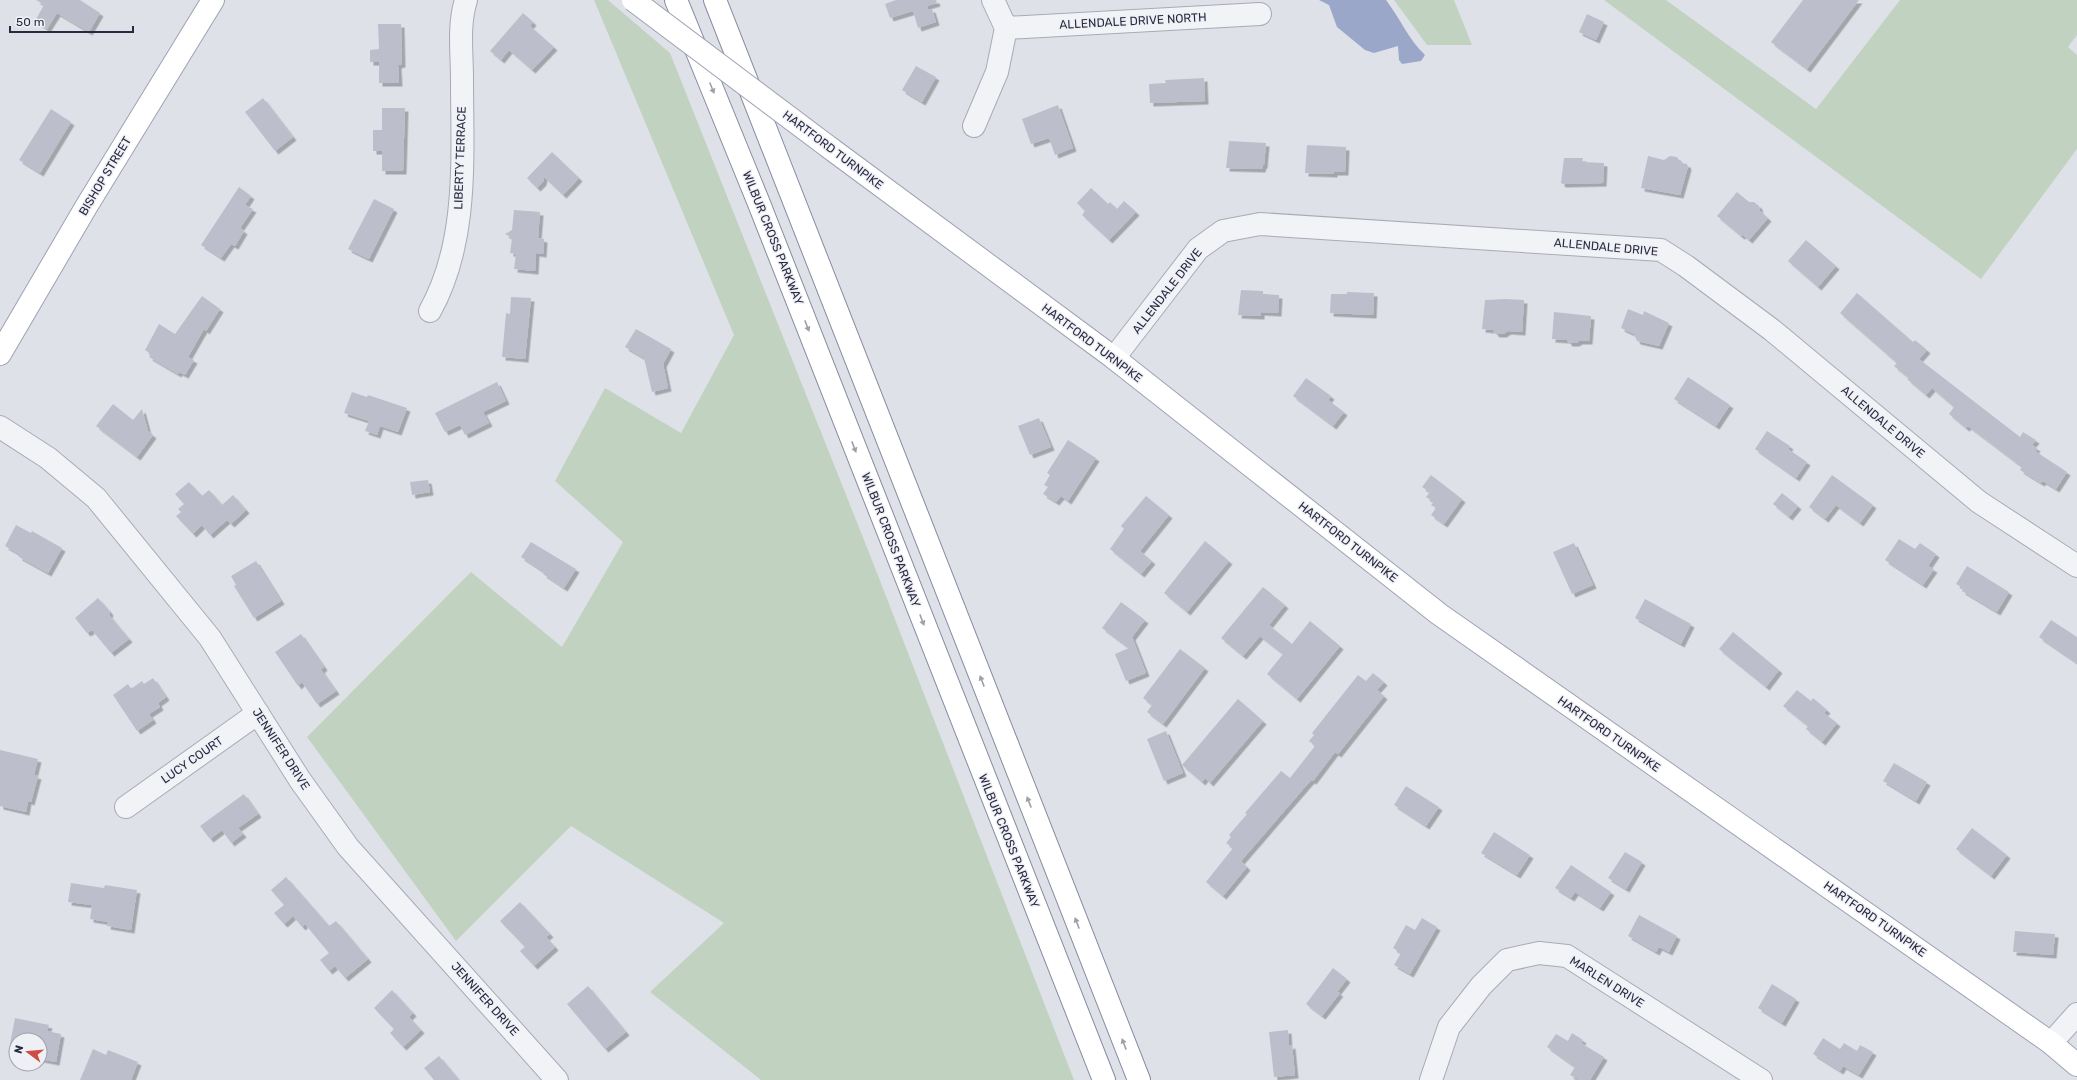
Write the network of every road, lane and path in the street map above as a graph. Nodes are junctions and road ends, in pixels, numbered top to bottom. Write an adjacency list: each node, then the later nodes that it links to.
1 (213, 0): 13 (main road, BISHOP STREET)
2 (466, 0): 12 (street, LIBERTY TERRACE)
3 (633, 0): 14 (main road, HARTFORD TURNPIKE, bridge)
4 (676, 0): 23 (main road, WILBUR CROSS PARKWAY, one-way to 23)
5 (715, 0): 10 (main road)
6 (726, 0): 10 (main road)
7 (993, 0): 9 (street)
8 (1260, 14): 9 (street, ALLENDALE DRIVE NORTH)
9 (1006, 28): 11 (street)
10 (736, 55): 24 (main road, one-way to 10)
11 (974, 126)
12 (430, 310)
13 (0, 354)
14 (1114, 358): 16 (street, ALLENDALE DRIVE); 20 (main road, HARTFORD TURNPIKE)
15 (0, 427): 17 (street, JENNIFER DRIVE)
16 (2077, 566)
17 (258, 713): 18 (street, LUCY COURT); 22 (street, JENNIFER DRIVE)
18 (126, 807)
19 (2077, 1014): 20 (street)
20 (2051, 1043): 21 (main road, HARTFORD TURNPIKE)
21 (2077, 1065)
22 (557, 1080)
23 (1104, 1080)
24 (1139, 1080)
25 (1431, 1080): 26 (street, MARLEN DRIVE)
26 (1761, 1080)

